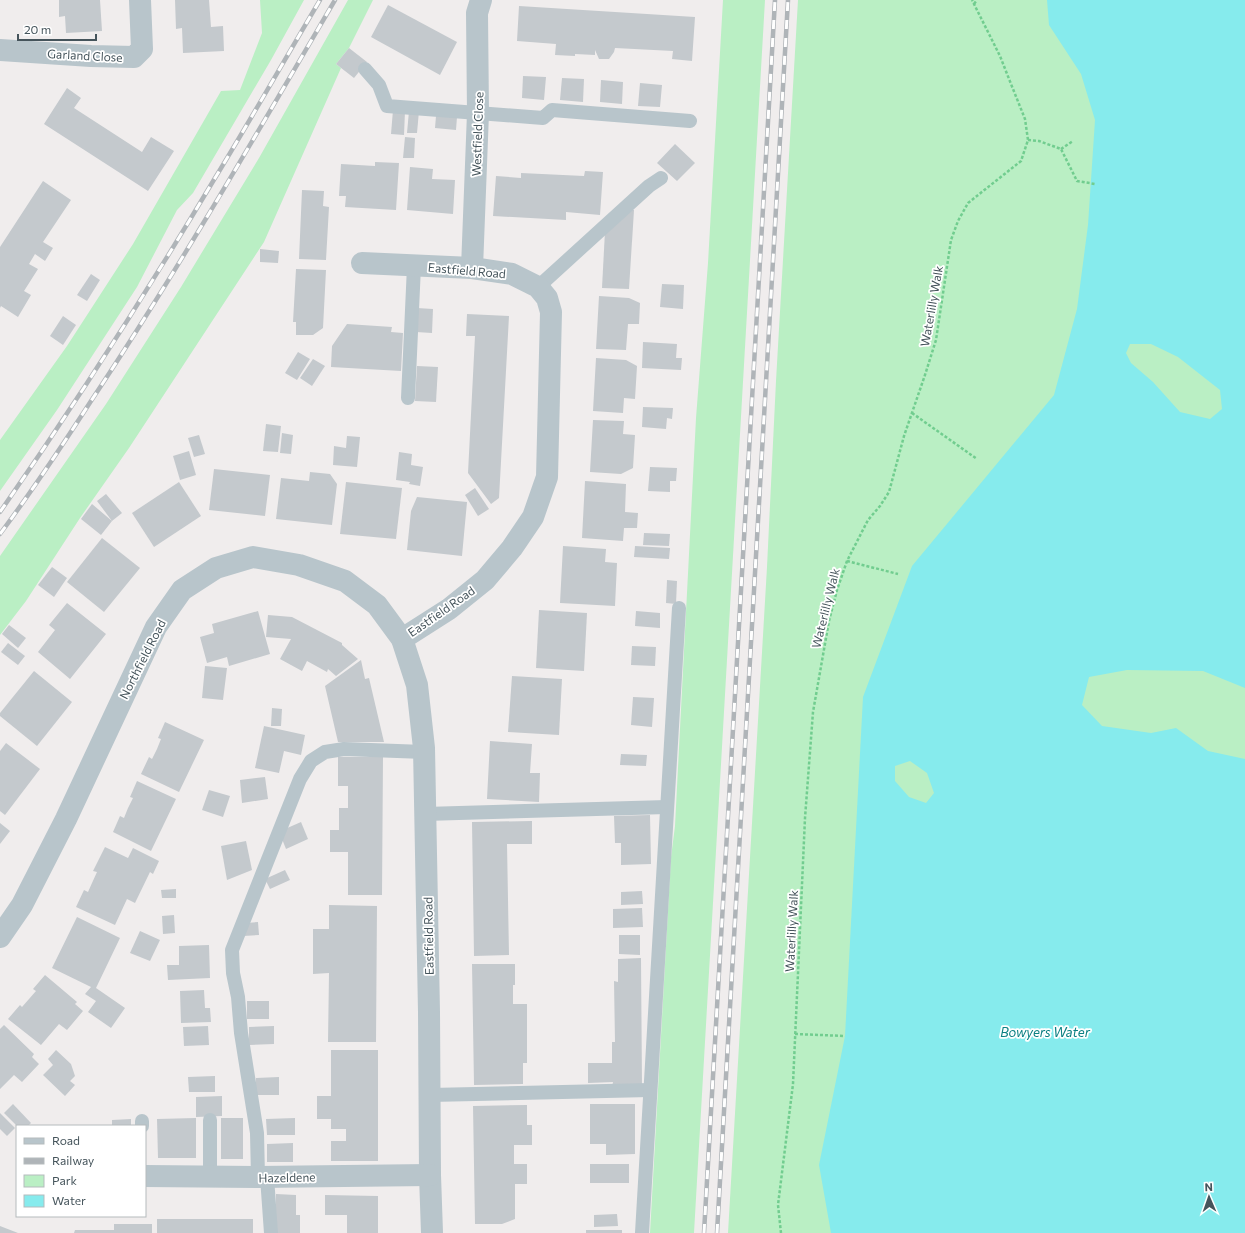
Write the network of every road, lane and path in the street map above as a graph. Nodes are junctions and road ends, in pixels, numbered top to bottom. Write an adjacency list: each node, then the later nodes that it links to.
1 (140, 0): 6 (street, Garland Close)
2 (481, 0): 8 (street, Westfield Close)
3 (972, 0): 5 (path, Waterlilly Walk)
4 (977, 0): 5 (path)
5 (974, 4): 10 (path, Waterlilly Walk)
6 (0, 50)
7 (365, 69): 8 (lane)
8 (478, 113): 9 (lane); 17 (street, Westfield Close)
9 (690, 121)
10 (1028, 140): 12 (path); 20 (path, Waterlilly Walk)
11 (1073, 141): 12 (path)
12 (1061, 149): 14 (path)
13 (661, 178): 18 (lane)
14 (1095, 184)
15 (362, 263): 16 (street, Eastfield Road)
16 (414, 266): 17 (street, Eastfield Road); 19 (lane)
17 (472, 268): 18 (street, Eastfield Road)
18 (538, 287): 25 (street, Eastfield Road)
19 (408, 398)
20 (912, 413): 21 (path); 22 (path, Waterlilly Walk)
21 (977, 459)
22 (847, 561): 23 (path); 30 (path, Waterlilly Walk)
23 (898, 574)
24 (679, 608): 27 (lane)
25 (402, 639): 26 (street, Eastfield Road); 29 (street, Northfield Road)
26 (424, 752): 28 (street, Eastfield Road); 38 (lane)
27 (667, 807): 28 (lane); 32 (lane)
28 (425, 814): 33 (street, Eastfield Road)
29 (0, 937)
30 (795, 1034): 31 (path); 42 (path, Waterlilly Walk)
31 (845, 1036)
32 (650, 1090): 33 (lane); 41 (lane)
33 (430, 1095): 35 (street, Eastfield Road)
34 (210, 1120): 37 (lane)
35 (430, 1175): 38 (street, Hazeldene); 40 (street, Eastfield Road)
36 (146, 1176): 37 (street, Hazeldene)
37 (210, 1177): 38 (street, Hazeldene)
38 (262, 1177): 39 (lane)
39 (271, 1233)
40 (432, 1233)
41 (642, 1233)
42 (781, 1233)

